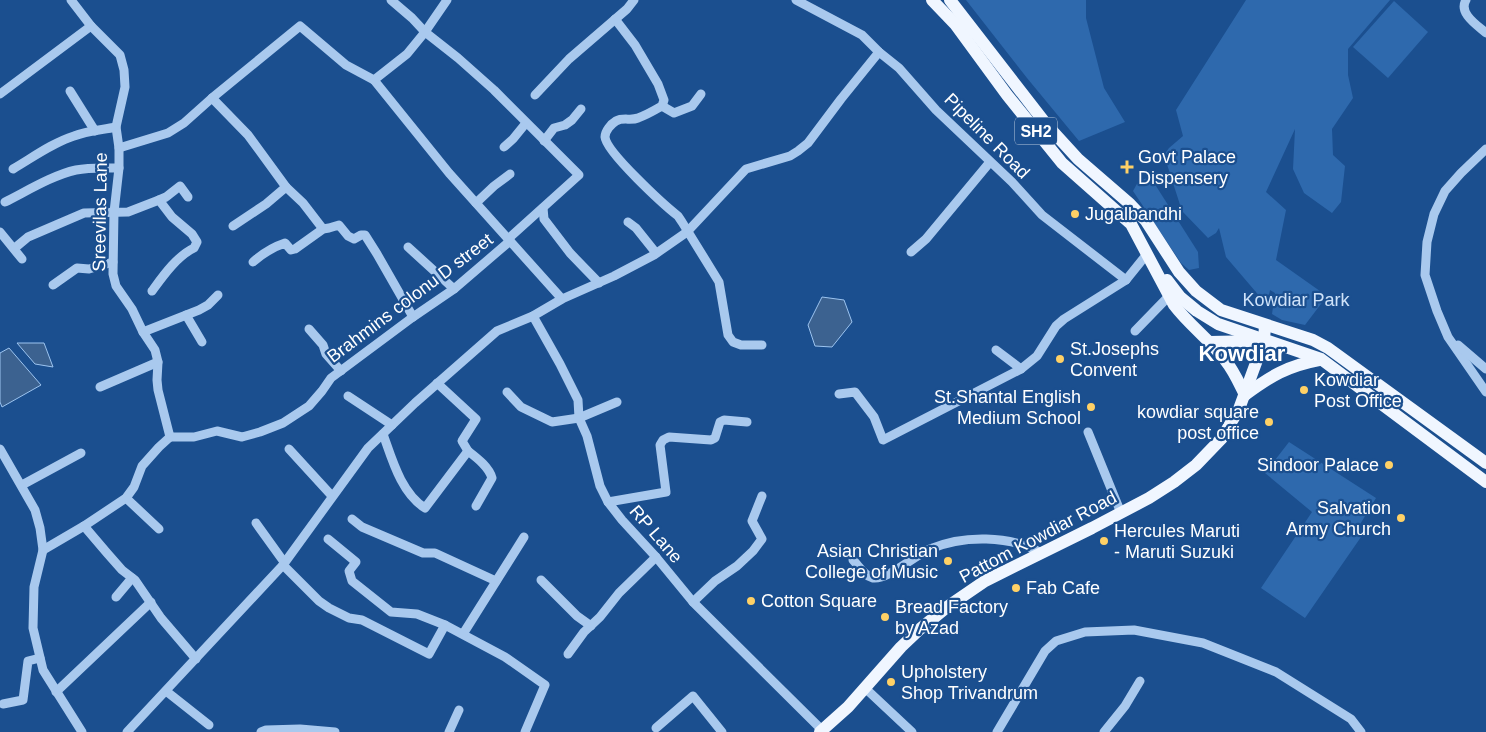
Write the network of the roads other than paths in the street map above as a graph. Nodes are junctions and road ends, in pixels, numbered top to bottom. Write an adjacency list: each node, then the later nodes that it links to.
1 (71, 0): 10 (street, Sreevilas Lane)
2 (391, 0): 11 (street)
3 (447, 0): 11 (street)
4 (634, 0): 9 (street)
5 (796, 0): 13 (street, Pipeline Road)
6 (932, 0): 50 (main road, SH2)
7 (950, 0): 65 (main road)
8 (1466, 0): 12 (street)
9 (615, 19): 18 (street); 20 (street)
10 (91, 26): 16 (street); 23 (street, Sreevilas Lane)
11 (425, 32): 14 (street); 22 (street)
12 (1486, 34)
13 (879, 52): 29 (street, Pipeline Road); 44 (street)
14 (374, 80): 19 (street); 37 (street)
15 (70, 91): 24 (street)
16 (0, 94)
17 (702, 94): 20 (street)
18 (536, 95)
19 (212, 98): 27 (street); 33 (street)
20 (662, 106): 44 (street)
21 (581, 109): 25 (street)
22 (526, 123): 25 (street); 26 (street)
23 (116, 127): 24 (street); 27 (street, Sreevilas Lane)
24 (95, 131): 31 (street)
25 (544, 141): 38 (street, Brahmins colonu D street)
26 (504, 147)
27 (119, 148): 30 (street, Sreevilas Lane)
28 (1486, 149): 69 (street)
29 (990, 162): 48 (street); 54 (street, Pipeline Road)
30 (119, 168): 36 (street); 39 (street, Sreevilas Lane)
31 (13, 169)
32 (510, 174): 37 (street)
33 (286, 187): 41 (street); 42 (street)
34 (188, 197): 35 (street)
35 (159, 200): 39 (street); 58 (street)
36 (4, 202)
37 (476, 202): 45 (street)
38 (543, 208): 45 (street, Brahmins colonu D street); 55 (street)
39 (114, 212): 46 (street); 52 (street, Sreevilas Lane)
40 (628, 222): 49 (street)
41 (234, 226)
42 (323, 229): 53 (street); 64 (street)
43 (0, 232): 51 (street)
44 (687, 232): 49 (street); 73 (street)
45 (509, 240): 57 (street, Brahmins colonu D street); 61 (street)
46 (16, 247)
47 (408, 247): 57 (street)
48 (911, 252)
49 (656, 254): 55 (street)
50 (1147, 254): 54 (street); 60 (main road); 70 (main road, SH2)
51 (22, 259)
52 (114, 262): 56 (street); 68 (street, Sreevilas Lane)
53 (254, 262)
54 (1126, 280): 78 (street)
55 (599, 283): 61 (street)
56 (53, 286)
57 (454, 289): 64 (street, Brahmins colonu D street)
58 (152, 291)
59 (218, 295): 62 (street)
60 (1169, 296): 67 (street); 72 (main road)
61 (562, 299): 63 (street)
62 (186, 315): 68 (street); 71 (street)
63 (532, 316): 80 (street); 88 (street, RP Lane)
64 (413, 317): 79 (street, Brahmins colonu D street)
65 (1265, 325): 70 (main road, Pattom Kowdiar Road); 98 (main road)
66 (308, 329): 79 (street)
67 (1135, 331)
68 (143, 332): 76 (street, Sreevilas Lane)
69 (1448, 337): 77 (street); 83 (street)
70 (1264, 341): 72 (main road, SH2); 75 (main road, SH2); 85 (main road, Pattom Kowdiar Road)
71 (202, 342)
72 (1210, 342): 85 (main road)
73 (762, 345)
74 (996, 350): 78 (street)
75 (1321, 359): 85 (main road); 99 (main road, SH2)
76 (158, 362): 81 (street); 93 (street, Sreevilas Lane)
77 (1486, 368)
78 (1021, 369): 84 (street)
79 (341, 371): 93 (street, Brahmins colonu D street)
80 (437, 383): 90 (street); 96 (street)
81 (100, 387)
82 (507, 392): 88 (street)
83 (1486, 392)
84 (839, 394)
85 (1245, 394): 106 (main road, Pattom Kowdiar Road)
86 (348, 396): 90 (street)
87 (617, 402): 88 (street)
88 (579, 418): 104 (street, RP Lane)
89 (747, 422): 104 (street)
90 (392, 425): 92 (street)
91 (1088, 432): 106 (street)
92 (383, 434): 96 (street); 101 (street)
93 (170, 438): 103 (street)
94 (0, 448): 100 (street)
95 (289, 449): 101 (street)
96 (468, 451): 105 (street)
97 (81, 453): 100 (street)
98 (1486, 462)
99 (1486, 482)
100 (22, 485): 113 (street)
101 (332, 496): 117 (street)
102 (762, 496): 123 (street)
103 (126, 498): 109 (street); 110 (street)
104 (608, 502): 115 (street, RP Lane)
105 (476, 506)
106 (1121, 513): 114 (main road, Pattom Kowdiar Road)
107 (352, 519): 120 (street)
108 (256, 524): 117 (street)
109 (84, 526): 113 (street); 118 (street)
110 (159, 529)
111 (524, 537): 120 (street)
112 (328, 539): 124 (street)
113 (43, 550): 128 (street)
114 (1041, 553): 116 (street); 131 (main road, Pattom Kowdiar Road)
115 (656, 557): 123 (street, RP Lane); 125 (street)
116 (854, 560)
117 (283, 564): 124 (street); 129 (street)
118 (132, 578): 121 (street); 122 (street)
119 (541, 580): 125 (street)
120 (496, 581): 126 (street)
121 (116, 597)
122 (151, 602): 129 (street); 133 (street)
123 (693, 602): 138 (street, RP Lane)
124 (445, 625): 126 (street)
125 (591, 626): 127 (street)
126 (463, 634): 144 (street)
127 (568, 654)
128 (40, 658): 133 (street); 134 (street)
129 (196, 659): 132 (street)
130 (1140, 681): 148 (street)
131 (865, 688): 138 (main road, Pattom Kowdiar Road); 146 (street)
132 (166, 691): 136 (street); 140 (street)
133 (56, 692): 139 (street)
134 (3, 704)
135 (459, 710): 143 (street)
136 (209, 725)
137 (656, 728): 145 (street)
138 (821, 731)
139 (82, 732)
140 (127, 732)
141 (261, 732): 142 (street)
142 (335, 732)
143 (449, 732)
144 (524, 732)
145 (722, 732)
146 (912, 732)
147 (997, 732): 149 (street)
148 (1104, 732)
149 (1361, 732)

